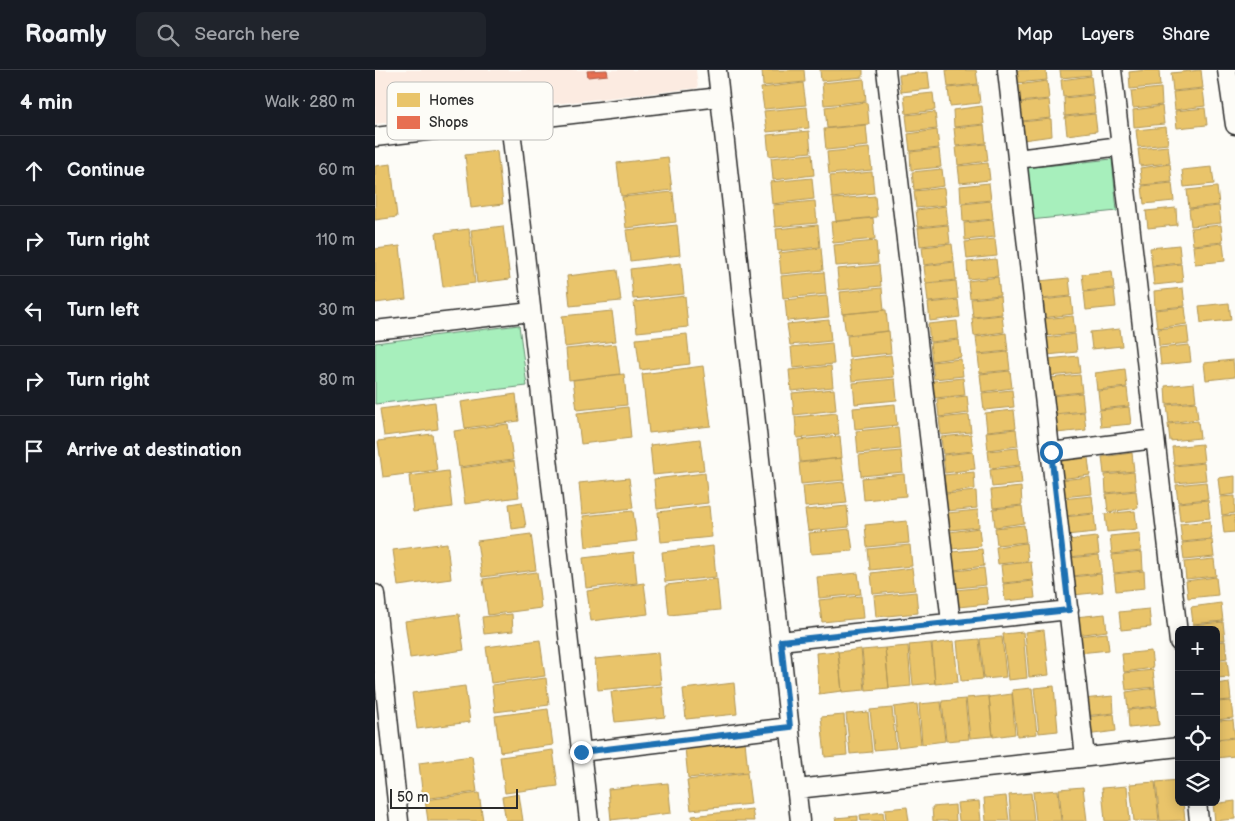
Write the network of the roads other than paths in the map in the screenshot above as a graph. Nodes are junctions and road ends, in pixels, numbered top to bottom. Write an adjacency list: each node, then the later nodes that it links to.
1 (717, 70): 6 (street)
2 (885, 70): 18 (street)
3 (1007, 70): 11 (street)
4 (1112, 70): 10 (street)
5 (1227, 70): 8 (street)
6 (720, 97): 7 (street); 20 (street)
7 (553, 116)
8 (1235, 125)
9 (511, 140): 12 (street)
10 (1121, 146): 11 (street); 14 (street)
11 (1017, 159): 15 (street)
12 (531, 312): 13 (street); 23 (street)
13 (375, 330)
14 (1155, 439): 15 (street); 19 (street)
15 (1051, 452): 17 (street)
16 (375, 594): 27 (street)
17 (1069, 610): 18 (street); 24 (street)
18 (951, 622): 20 (street)
19 (1177, 626)
20 (781, 641): 21 (street)
21 (790, 727): 23 (street); 25 (street)
22 (1175, 746): 24 (street)
23 (581, 752): 28 (street)
24 (1085, 757): 25 (street)
25 (797, 790): 29 (street)
26 (1197, 806): 30 (street)
27 (399, 821)
28 (589, 821)
29 (801, 821)
30 (1199, 821)

